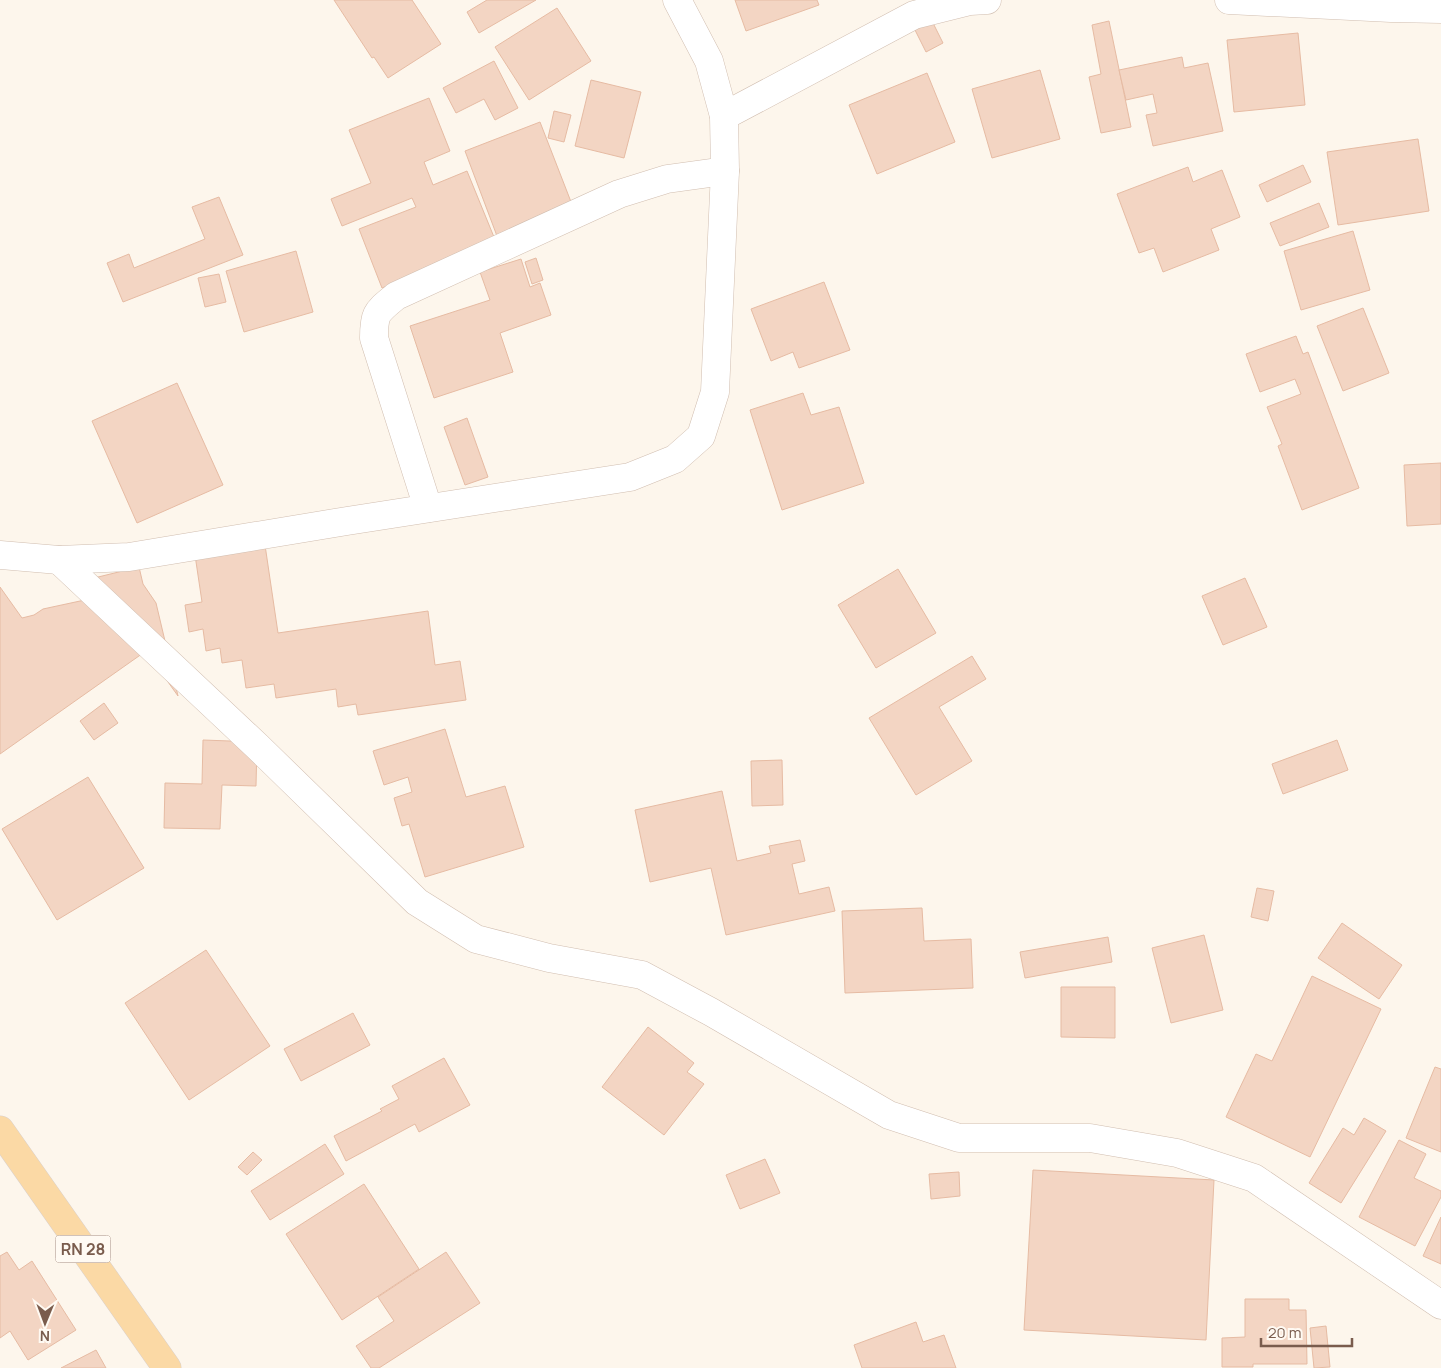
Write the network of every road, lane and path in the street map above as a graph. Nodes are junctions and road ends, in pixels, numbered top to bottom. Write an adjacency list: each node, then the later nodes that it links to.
1 (677, 0): 5 (street)
2 (987, 0): 5 (street)
3 (1228, 0): 4 (street)
4 (1441, 9)
5 (724, 116): 6 (street)
6 (725, 171): 7 (street); 7 (street)
7 (428, 508): 9 (street)
8 (0, 555): 9 (street)
9 (59, 560): 11 (street)
10 (0, 1130): 12 (main road, RN 28)
11 (1441, 1305)
12 (167, 1368)

